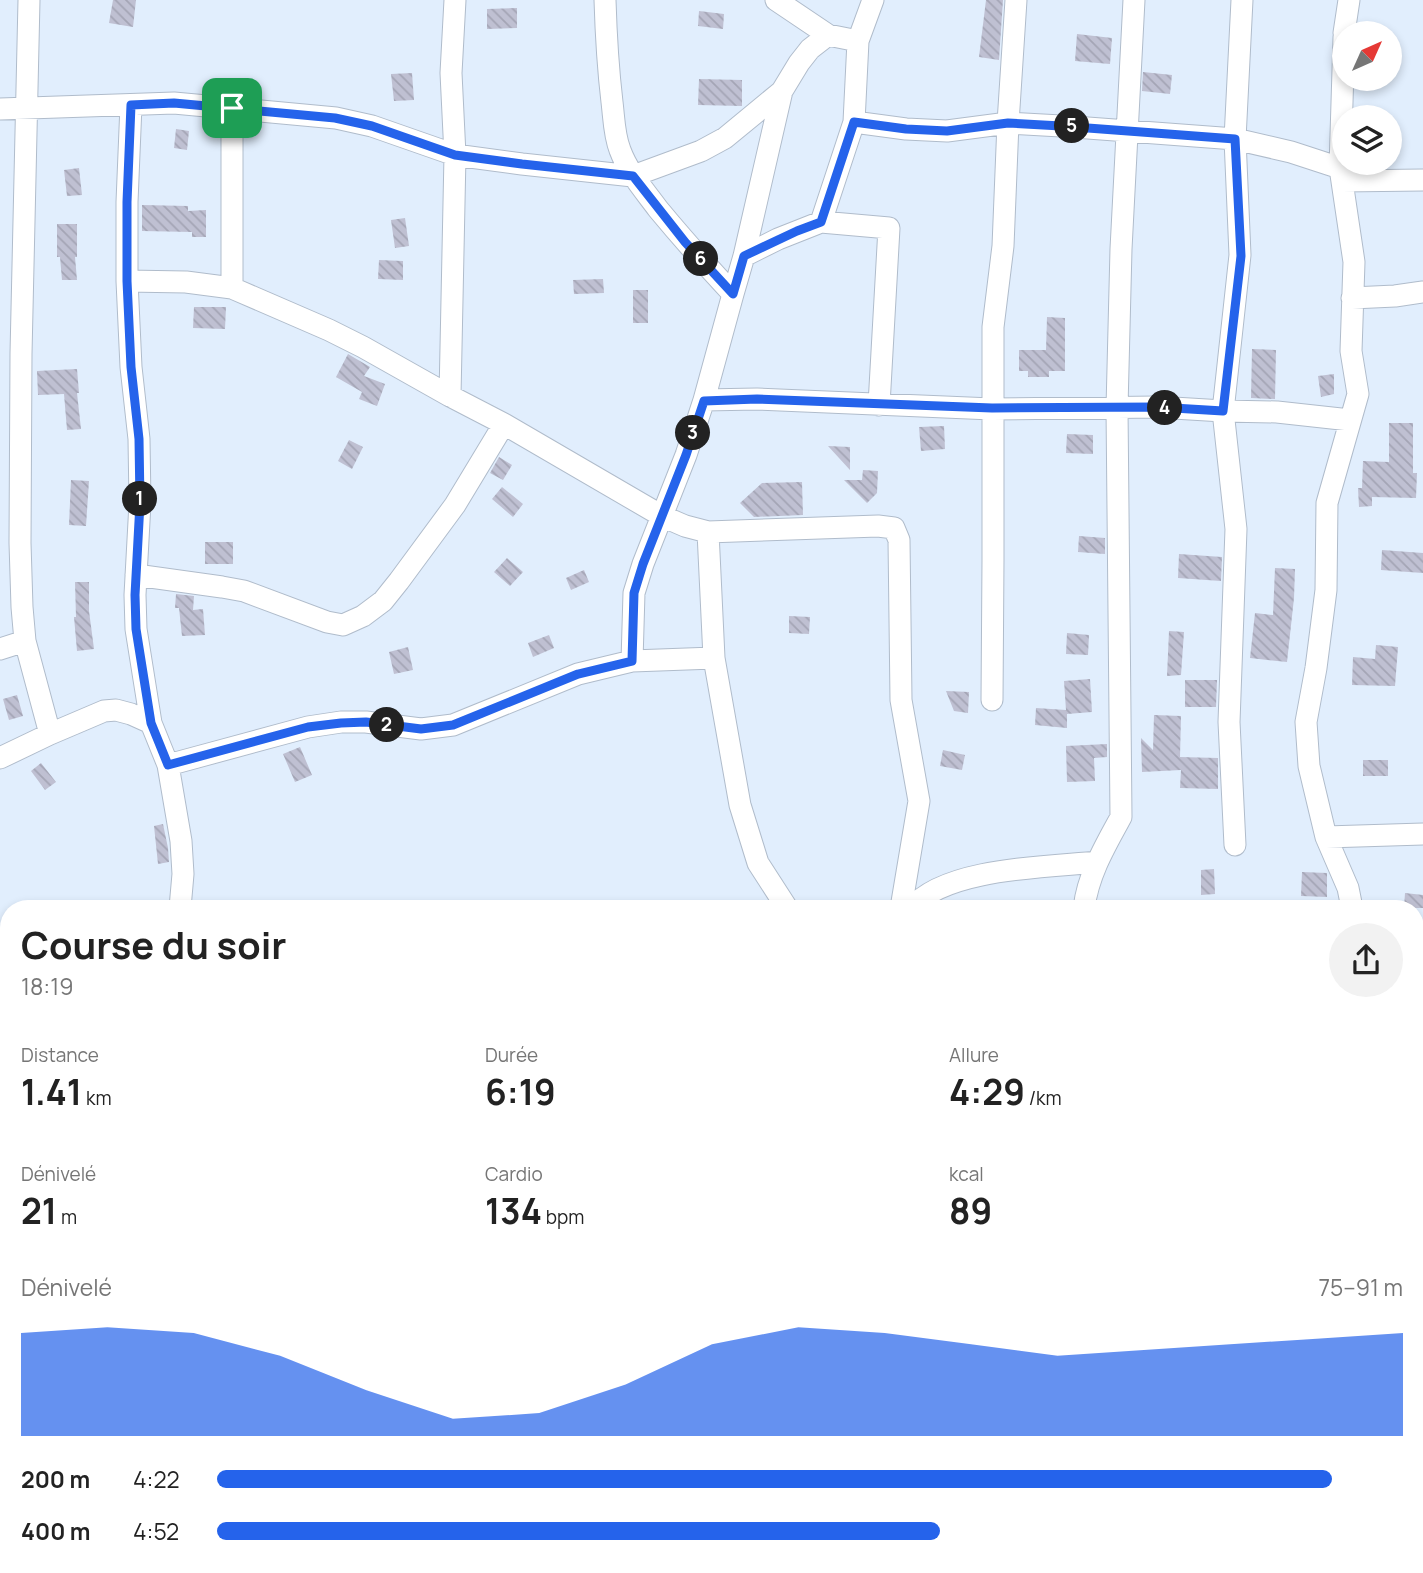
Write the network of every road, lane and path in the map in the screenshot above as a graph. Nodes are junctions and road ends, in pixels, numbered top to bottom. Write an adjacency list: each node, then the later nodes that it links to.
1 (29, 0): 17 (street)
2 (455, 0): 22 (street)
3 (605, 0): 26 (street)
4 (776, 0): 11 (street)
5 (873, 0): 12 (street)
6 (1016, 0): 19 (street)
7 (1134, 0): 20 (street)
8 (1242, 0): 21 (street)
9 (1349, 0): 10 (street)
10 (1346, 21)
11 (828, 35): 12 (street); 13 (street)
12 (858, 41): 18 (street)
13 (782, 91): 26 (street); 29 (street)
14 (131, 105): 16 (street); 17 (street); 30 (street)
15 (0, 108): 17 (street)
16 (232, 108): 22 (street); 31 (street)
17 (25, 109): 35 (street)
18 (854, 122): 19 (street); 28 (street)
19 (1008, 123): 20 (street); 39 (street)
20 (1127, 130): 21 (street); 40 (street)
21 (1235, 139): 23 (street); 41 (street)
22 (455, 155): 26 (street); 36 (street)
23 (1332, 170)
24 (1341, 175): 34 (street)
25 (1355, 175): 27 (street)
26 (633, 176): 33 (street)
27 (1423, 180)
28 (821, 222): 29 (street); 38 (street)
29 (744, 256): 33 (street)
30 (127, 281): 31 (street); 46 (street)
31 (232, 288): 36 (street)
32 (1423, 292): 34 (street)
33 (733, 294): 37 (street)
34 (1352, 298): 42 (street)
35 (10, 354): 47 (street)
36 (450, 396): 43 (street)
37 (704, 401): 38 (street); 44 (street)
38 (879, 405): 39 (street)
39 (992, 408): 40 (street); 51 (street)
40 (1117, 408): 41 (street); 59 (street)
41 (1223, 411): 42 (street); 58 (street)
42 (1350, 420): 57 (street)
43 (504, 424): 44 (street); 46 (street)
44 (662, 516): 45 (street); 50 (street)
45 (708, 532): 49 (street); 62 (street)
46 (136, 575): 52 (street)
47 (25, 641): 48 (street); 53 (street)
48 (0, 649)
49 (714, 658): 50 (street); 61 (street)
50 (632, 661): 55 (street)
51 (992, 700)
52 (151, 723): 53 (street); 55 (street)
53 (50, 734): 54 (street)
54 (0, 758)
55 (168, 765): 60 (street)
56 (1423, 834): 57 (street)
57 (1326, 837): 65 (street)
58 (1235, 845)
59 (1097, 862): 63 (street); 64 (street)
60 (181, 900)
61 (782, 900)
62 (902, 900)
63 (919, 900)
64 (1085, 900)
65 (1350, 900)

